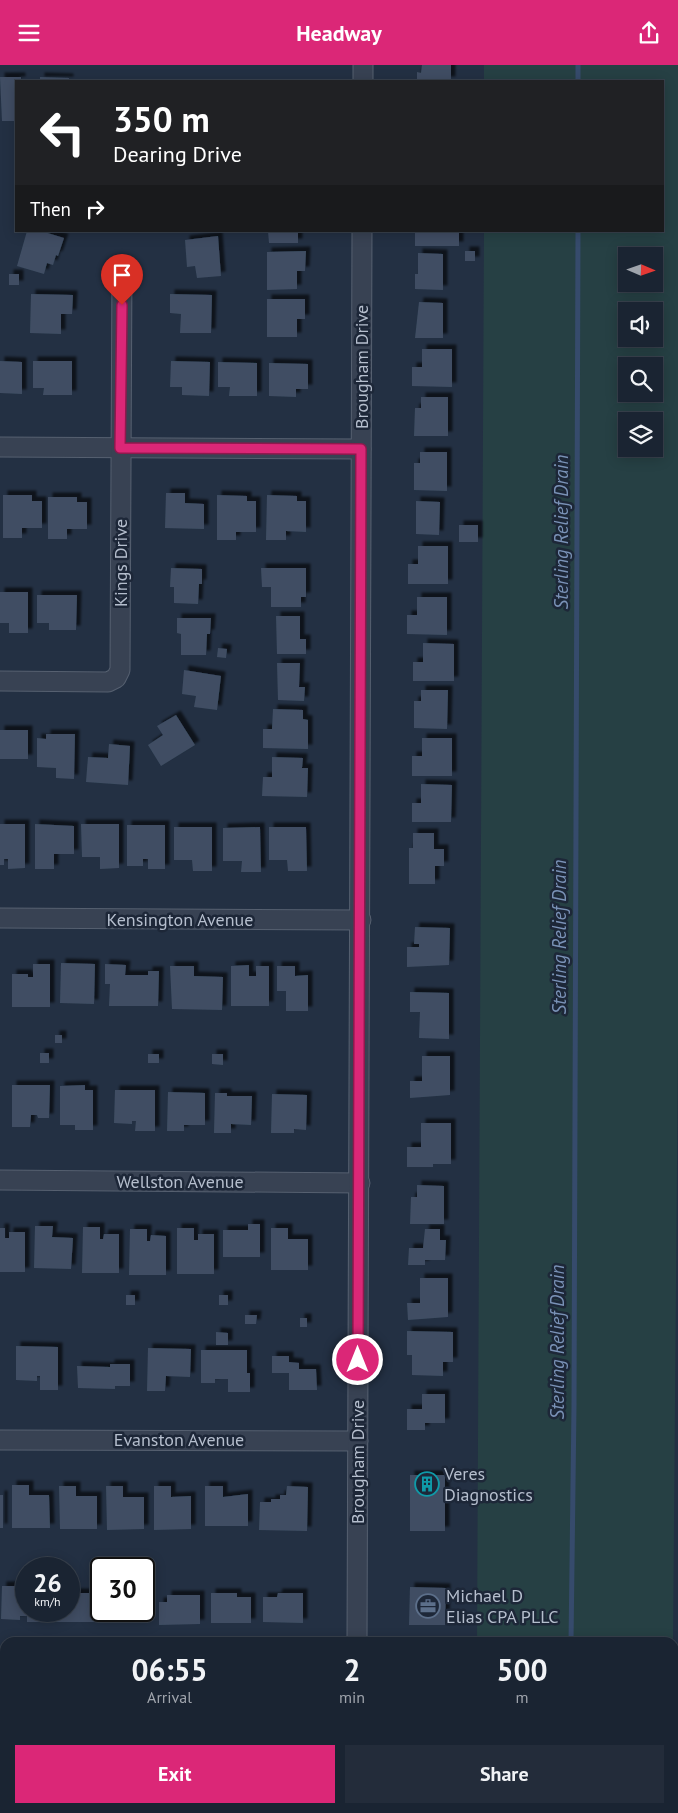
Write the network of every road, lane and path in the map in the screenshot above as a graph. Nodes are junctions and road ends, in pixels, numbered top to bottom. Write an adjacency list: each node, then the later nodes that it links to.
1 (363, 65): 2 (street)
2 (363, 80)
3 (362, 232): 7 (street, Brougham Drive)
4 (122, 265): 6 (street, Kings Drive)
5 (0, 447): 6 (street)
6 (120, 448): 7 (street); 8 (street, Kings Drive)
7 (361, 449): 10 (street, Brougham Drive)
8 (0, 681)
9 (0, 918): 10 (street, Kensington Avenue)
10 (361, 921): 12 (street, Brougham Drive)
11 (0, 1181): 12 (street, Wellston Avenue)
12 (360, 1183): 14 (street, Brougham Drive)
13 (0, 1440): 14 (street, Evanston Avenue)
14 (358, 1441): 15 (street, Brougham Drive)
15 (357, 1637)

